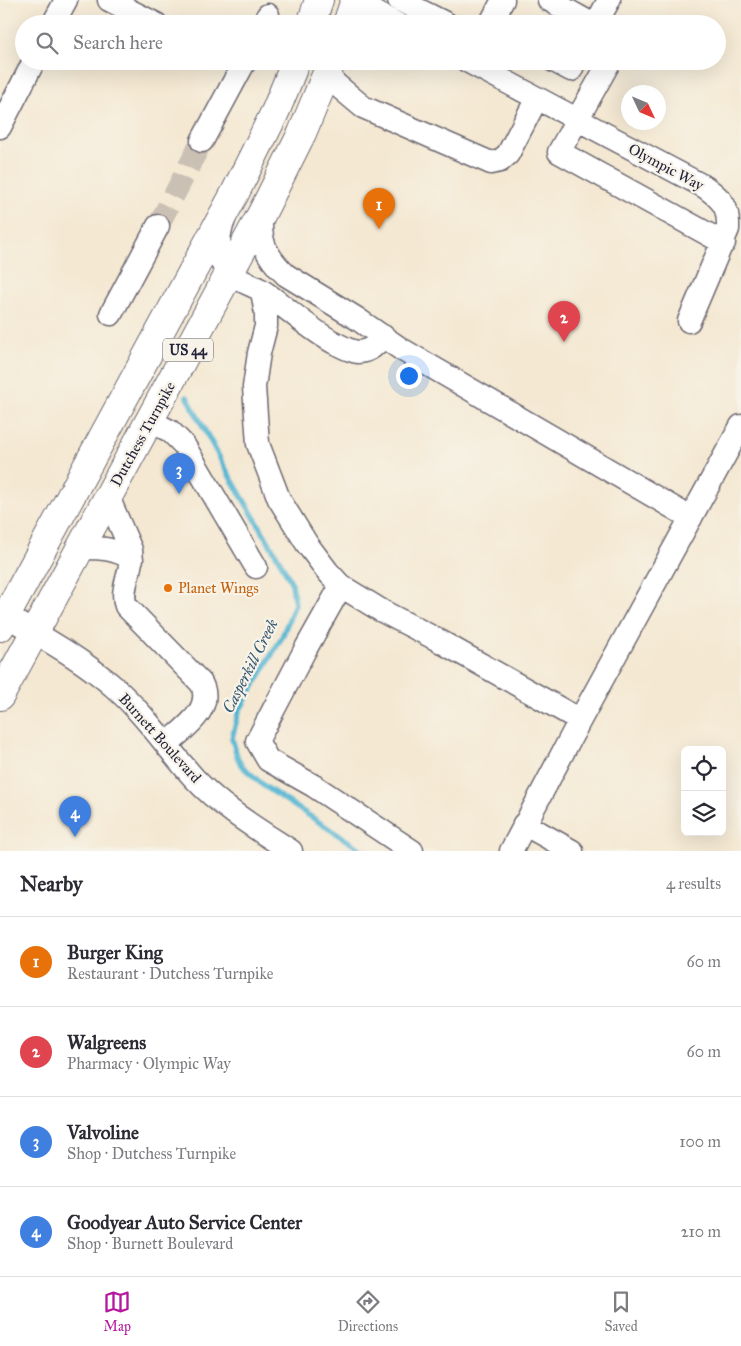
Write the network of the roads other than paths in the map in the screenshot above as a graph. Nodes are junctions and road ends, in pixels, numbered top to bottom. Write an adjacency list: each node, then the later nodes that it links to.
1 (66, 0): 9 (street)
2 (109, 0): 10 (street)
3 (319, 0): 11 (highway)
4 (399, 0): 13 (street)
5 (503, 0): 14 (street)
6 (549, 0): 15 (street)
7 (609, 0): 16 (street)
8 (353, 6): 12 (street)
9 (58, 15)
10 (138, 15)
11 (314, 15)
12 (375, 15)
13 (429, 15)
14 (495, 15)
15 (577, 15)
16 (600, 15)
17 (29, 70): 26 (street)
18 (237, 70): 27 (street)
19 (292, 70): 29 (highway, US 44)
20 (329, 70): 31 (highway, Dutchess Turnpike / US 44)
21 (330, 70): 24 (street)
22 (485, 70): 24 (street, Olympic Way)
23 (605, 70): 25 (street)
24 (537, 98): 25 (street, Olympic Way)
25 (577, 119): 28 (street, Olympic Way); 30 (street)
26 (0, 126)
27 (202, 141)
28 (660, 163): 30 (street); 33 (street, Olympic Way)
29 (235, 193): 34 (street); 47 (highway, US 44)
30 (641, 196): 33 (street)
31 (262, 212): 34 (highway, Dutchess Turnpike / US 44); 38 (street)
32 (158, 226): 36 (street)
33 (724, 242): 37 (street, Olympic Way)
34 (229, 273): 35 (street); 39 (highway, Dutchess Turnpike / US 44)
35 (262, 291): 38 (street); 46 (street)
36 (111, 314)
37 (689, 322)
38 (383, 336): 42 (street)
39 (150, 420): 41 (highway, Dutchess Turnpike / US 44); 45 (street)
40 (741, 426): 42 (street)
41 (108, 497): 43 (highway, Dutchess Turnpike / US 44); 44 (street)
42 (691, 518): 50 (street)
43 (81, 548): 44 (street); 48 (highway, Dutchess Turnpike / US 44)
44 (132, 559): 51 (street)
45 (256, 567)
46 (341, 586): 50 (street); 55 (street)
47 (2, 618): 48 (street, Burnett Boulevard)
48 (35, 633): 49 (highway, Dutchess Turnpike / US 44); 51 (street, Burnett Boulevard)
49 (0, 696)
50 (580, 720): 52 (street)
51 (167, 744): 54 (street, Burnett Boulevard)
52 (524, 824): 53 (street); 56 (street)
53 (567, 850)
54 (291, 851)
55 (412, 851)
56 (511, 851)

